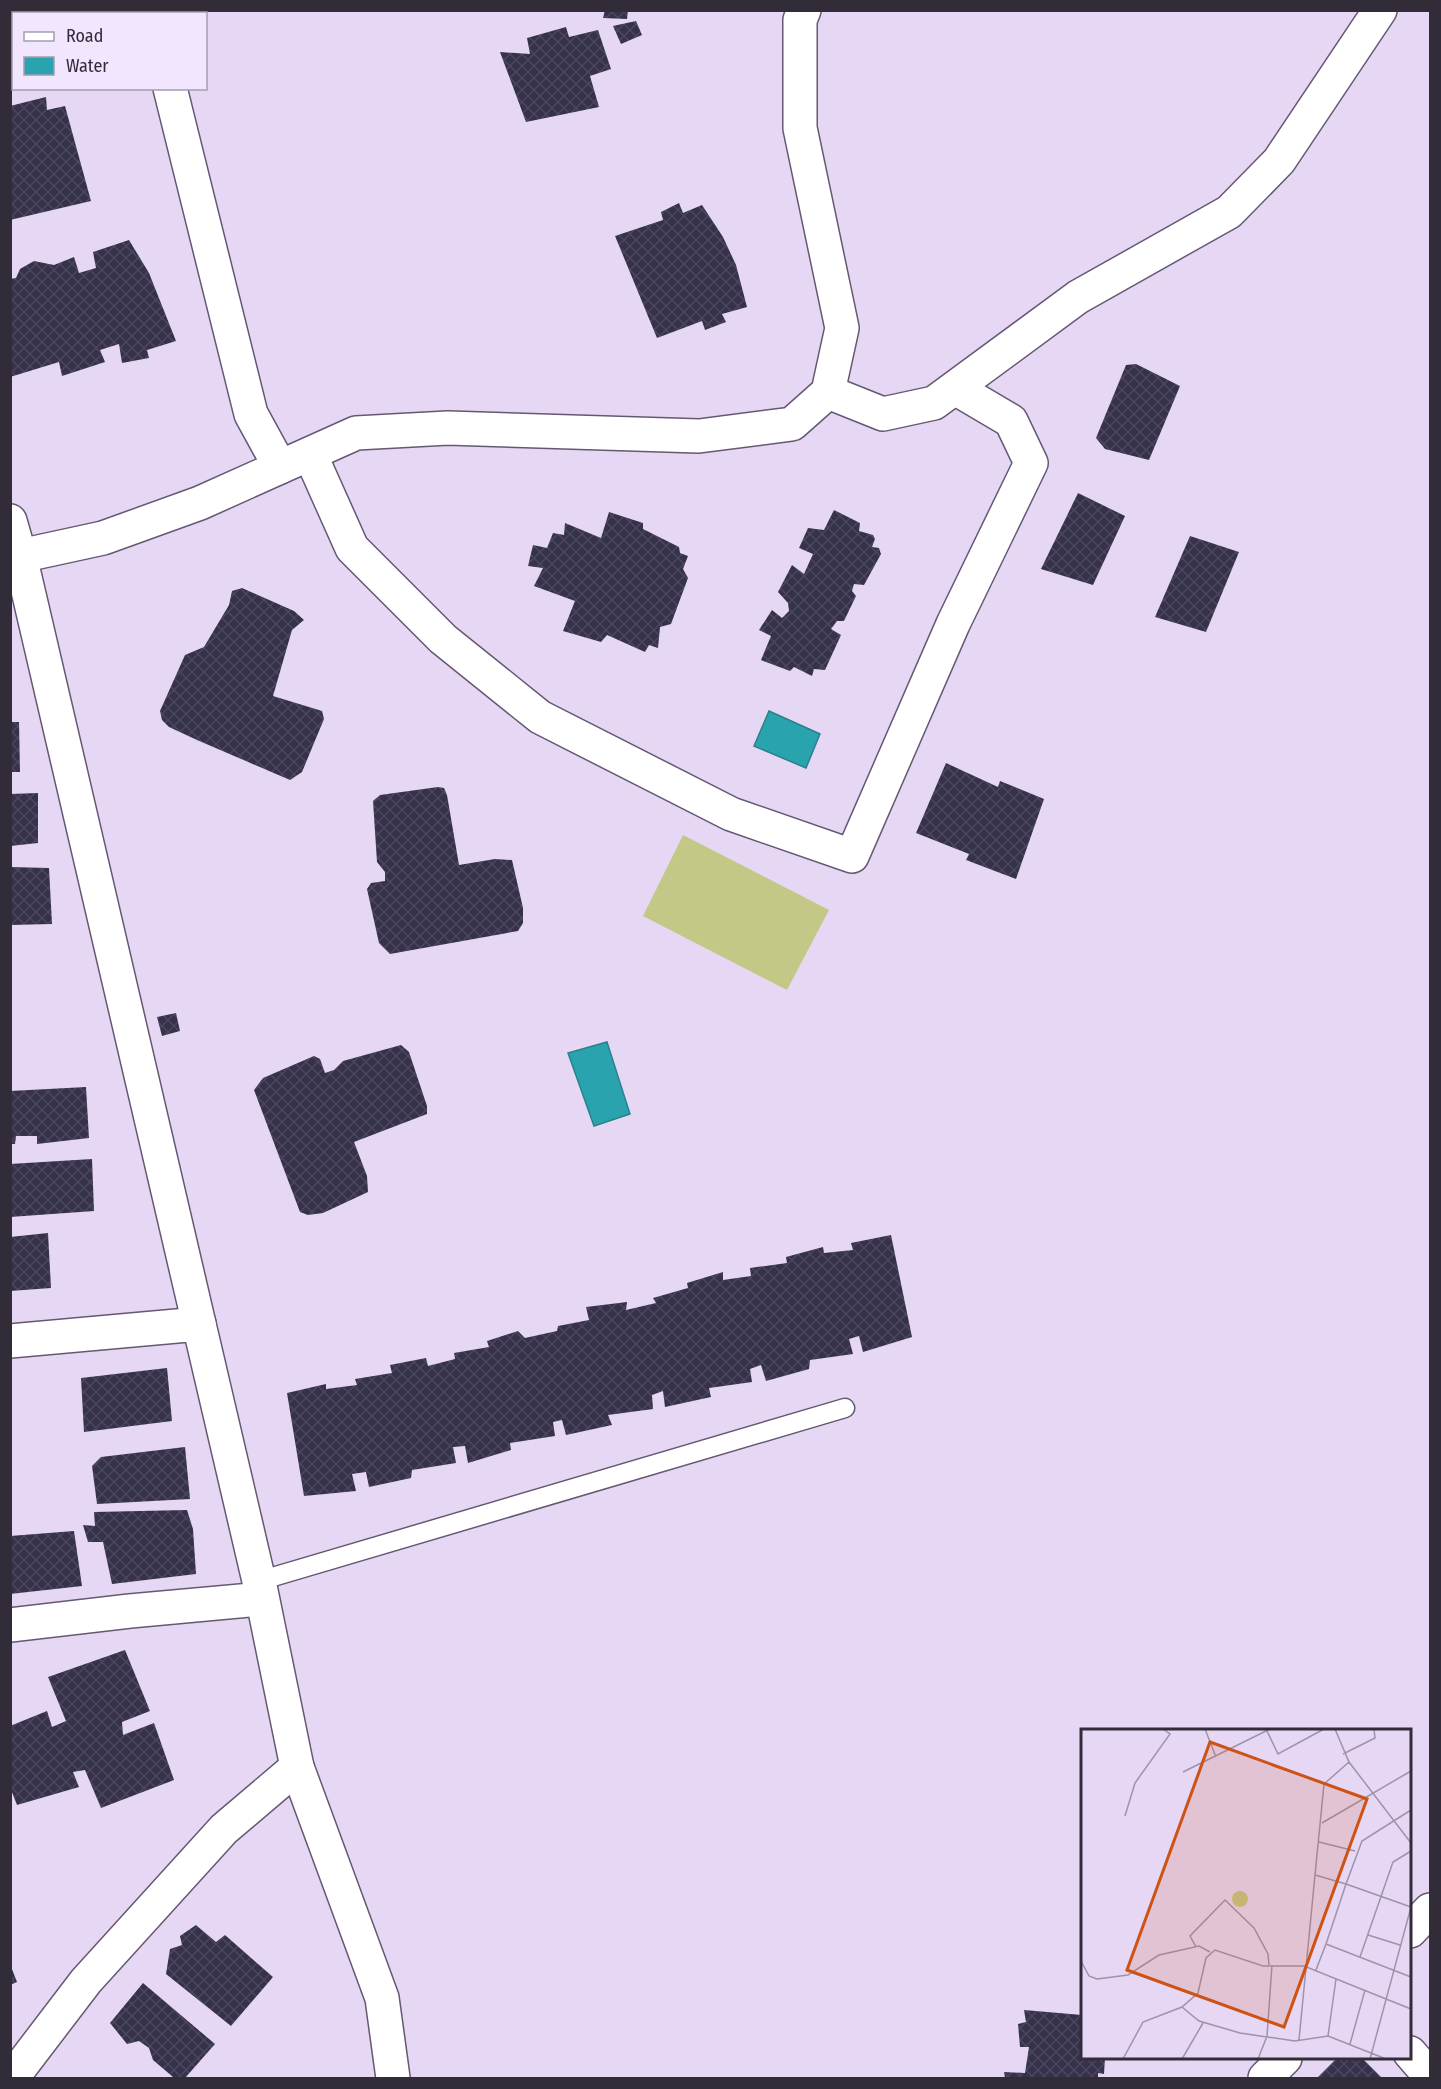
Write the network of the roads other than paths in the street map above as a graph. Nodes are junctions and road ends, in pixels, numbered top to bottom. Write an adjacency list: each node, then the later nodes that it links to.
1 (804, 10): 5 (street)
2 (1380, 10): 4 (street)
3 (170, 90): 7 (street)
4 (955, 388): 5 (street); 6 (street)
5 (828, 392): 6 (street)
6 (310, 454): 7 (street)
7 (280, 467): 9 (street)
8 (10, 521): 9 (street)
9 (15, 556): 10 (street)
10 (199, 1324): 11 (street); 13 (street)
11 (10, 1341)
12 (845, 1408): 13 (lane)
13 (260, 1590): 14 (street); 15 (street)
14 (10, 1625)
15 (297, 1767): 21 (street); 22 (street)
16 (1431, 1910): 17 (street)
17 (1411, 1930)
18 (1411, 2055): 20 (street)
19 (1284, 2059): 23 (street)
20 (1431, 2076)
21 (12, 2079)
22 (393, 2079)
23 (1265, 2079)

